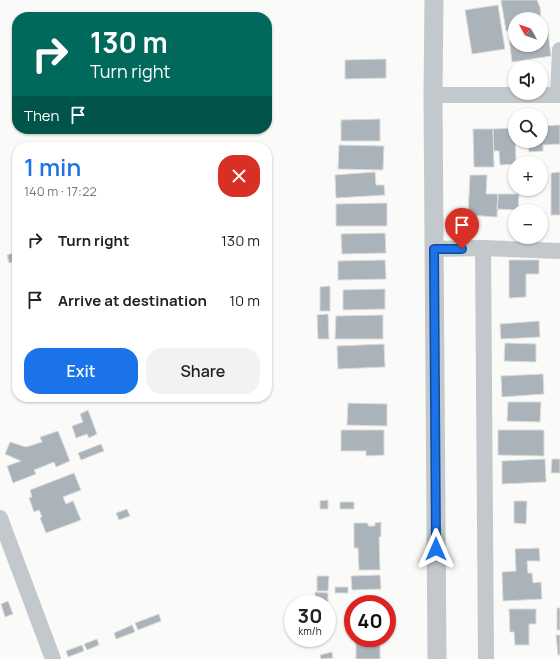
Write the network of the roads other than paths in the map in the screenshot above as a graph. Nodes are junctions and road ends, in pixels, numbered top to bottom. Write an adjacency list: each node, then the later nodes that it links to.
1 (434, 0): 3 (street)
2 (560, 50): 4 (street)
3 (433, 95): 4 (street); 6 (street)
4 (559, 95)
5 (483, 248): 6 (street); 7 (street); 11 (street)
6 (434, 249): 10 (street)
7 (560, 251)
8 (0, 518): 9 (street)
9 (53, 659)
10 (437, 659)
11 (486, 659)

